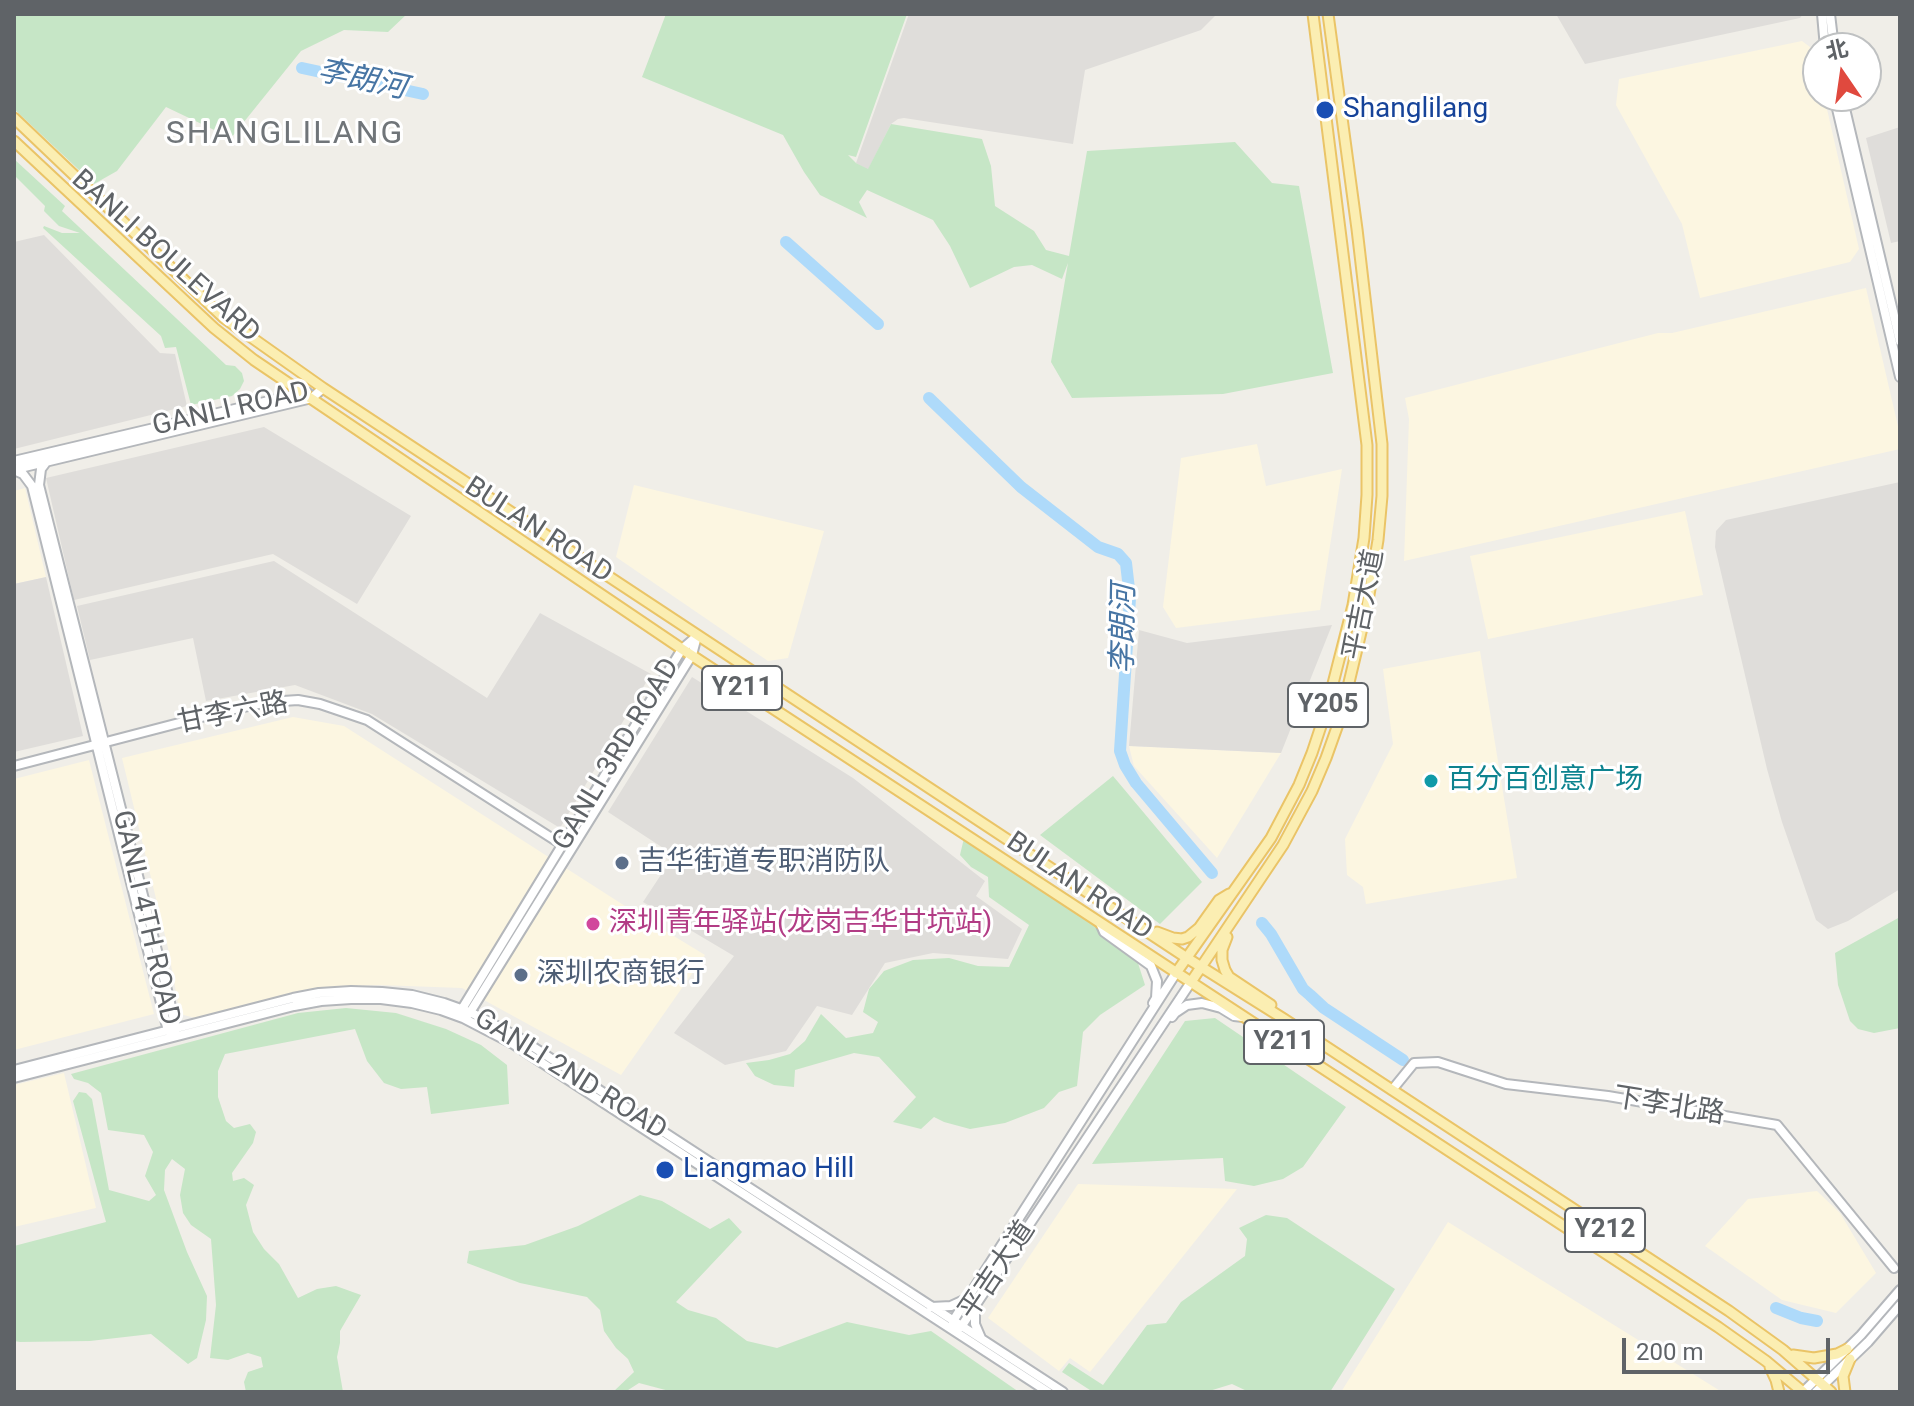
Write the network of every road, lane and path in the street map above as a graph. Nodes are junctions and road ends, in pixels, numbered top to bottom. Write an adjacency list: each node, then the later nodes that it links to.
1 (1313, 14): 20 (main road, 平吉大道 / Y205)
2 (1328, 14): 21 (main road, 平吉大道 / Y205)
3 (1838, 112): 8 (street)
4 (1846, 112): 7 (street)
5 (14, 118): 9 (main road, BANLI BOULEVARD)
6 (14, 141): 10 (main road, BANLI BOULEVARD)
7 (1900, 341)
8 (1900, 377)
9 (323, 388): 10 (street, GANLI ROAD); 14 (main road, BULAN ROAD / Y211)
10 (308, 395): 11 (street, GANLI ROAD); 12 (street, GANLI ROAD); 15 (main road, BULAN ROAD / Y211)
11 (14, 461)
12 (47, 461): 13 (street, GANLI ROAD); 17 (street, GANLI 4TH ROAD)
13 (14, 470): 17 (street, GANLI 4TH ROAD)
14 (697, 636): 15 (street, GANLI 3RD ROAD); 16 (street, GANLI 3RD ROAD); 22 (main road, BULAN ROAD / Y211)
15 (682, 649): 16 (main road, BULAN ROAD / Y211); 28 (street, GANLI 3RD ROAD)
16 (692, 655): 23 (main road, BULAN ROAD / Y211); 28 (street, GANLI 3RD ROAD)
17 (100, 743): 18 (street, 甘李六路); 19 (street, 甘李六路); 32 (street, GANLI 4TH ROAD)
18 (14, 766)
19 (561, 844)
20 (1235, 890): 22 (main road); 24 (main road, 平吉大道 / Y205)
21 (1243, 905): 25 (main road, 平吉大道 / Y205); 30 (main road)
22 (1131, 921): 24 (main road, BULAN ROAD / Y211)
23 (1100, 923): 26 (main road, BULAN ROAD / Y211); 31 (street)
24 (1187, 958): 25 (main road, BULAN ROAD / Y211); 26 (main road, 平吉大道 / Y205)
25 (1201, 967): 27 (main road, 平吉大道 / Y205); 30 (main road, BULAN ROAD / Y211)
26 (1176, 973): 27 (main road, BULAN ROAD / Y211); 31 (street, 平吉大道)
27 (1191, 982): 29 (main road, BULAN ROAD / Y211); 33 (street, 平吉大道)
28 (466, 1013): 32 (street, GANLI 2ND ROAD); 43 (street, GANLI 2ND ROAD); 44 (street, GANLI 2ND ROAD)
29 (1248, 1018): 33 (street); 37 (main road, BULAN ROAD / Y211)
30 (1284, 1019): 36 (main road, BULAN ROAD / Y211)
31 (1144, 1023): 40 (street, 平吉大道)
32 (173, 1032): 34 (street, GANLI 2ND ROAD); 35 (street, GANLI 2ND ROAD)
33 (1151, 1042): 41 (street, 平吉大道)
34 (14, 1070)
35 (14, 1078)
36 (1392, 1090): 38 (street, 下李北路); 46 (main road, BULAN ROAD / Y212)
37 (1391, 1112): 48 (main road, BULAN ROAD / Y212)
38 (1894, 1268)
39 (1900, 1290): 47 (street)
40 (968, 1298): 43 (street); 44 (street, 平吉大道)
41 (976, 1305): 44 (street, 平吉大道); 45 (street)
42 (1900, 1305): 47 (street)
43 (930, 1307): 44 (street, GANLI 2ND ROAD)
44 (956, 1326): 45 (street, GANLI 2ND ROAD); 50 (street, GANLI 2ND ROAD)
45 (984, 1342): 51 (street, GANLI 2ND ROAD)
46 (1783, 1350): 47 (main road); 49 (main road, BULAN ROAD / Y212)
47 (1849, 1354): 49 (street); 54 (main road)
48 (1766, 1361): 52 (main road); 53 (main road, BULAN ROAD / Y212)
49 (1822, 1387): 53 (street)
50 (1048, 1392)
51 (1063, 1392)
52 (1779, 1392)
53 (1803, 1392)
54 (1845, 1392)

